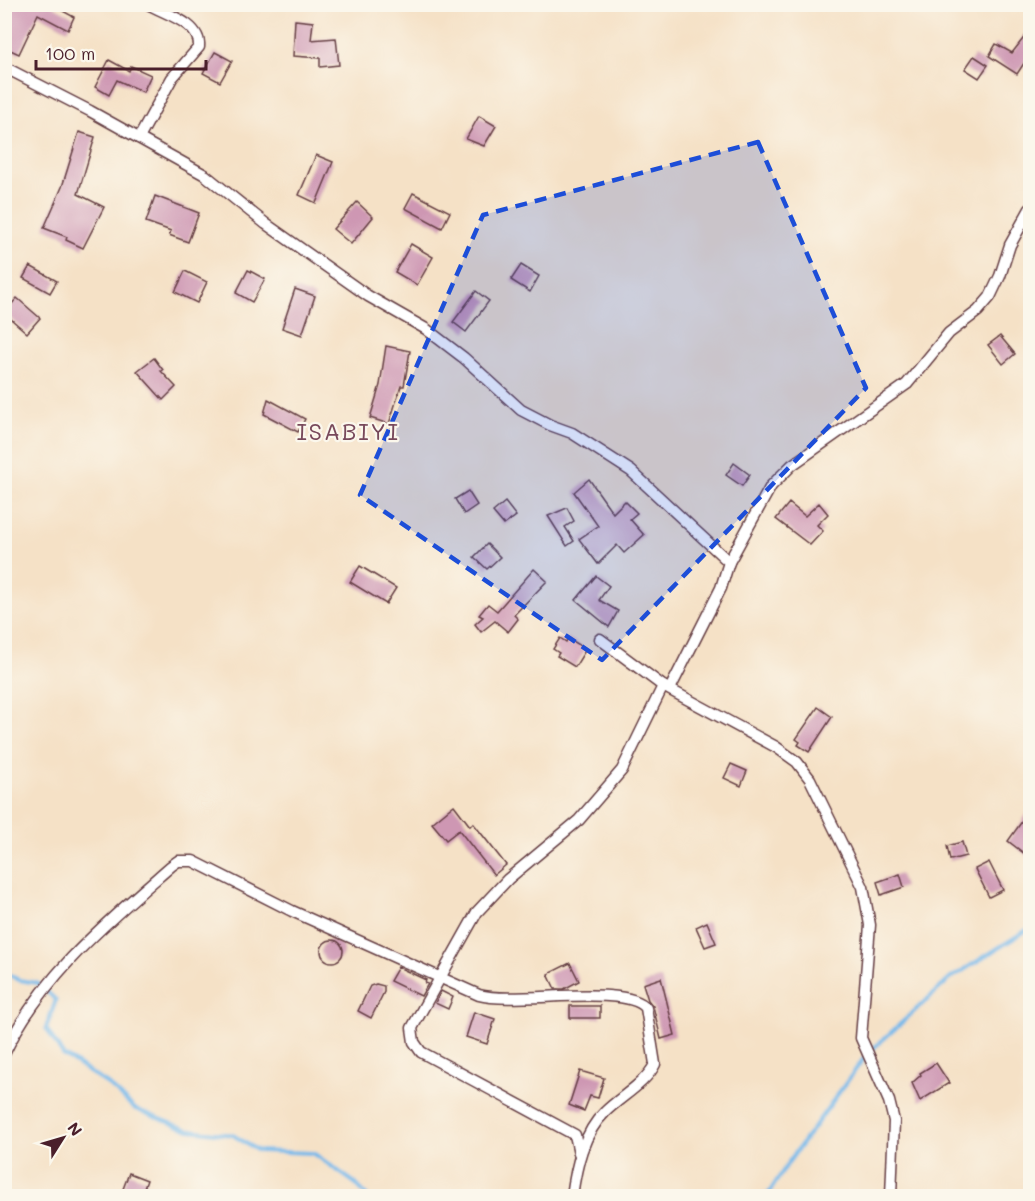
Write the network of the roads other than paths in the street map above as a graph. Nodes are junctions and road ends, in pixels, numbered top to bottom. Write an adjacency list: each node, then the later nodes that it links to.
1 (148, 4): 3 (street)
2 (4, 67): 3 (street)
3 (139, 138): 5 (street)
4 (1030, 209): 5 (street)
5 (729, 562): 7 (street)
6 (600, 639): 7 (street)
7 (667, 688): 8 (street); 12 (street)
8 (439, 977): 9 (street); 10 (street); 10 (street)
9 (4, 1054)
10 (580, 1156): 11 (street)
11 (572, 1197)
12 (891, 1197)

